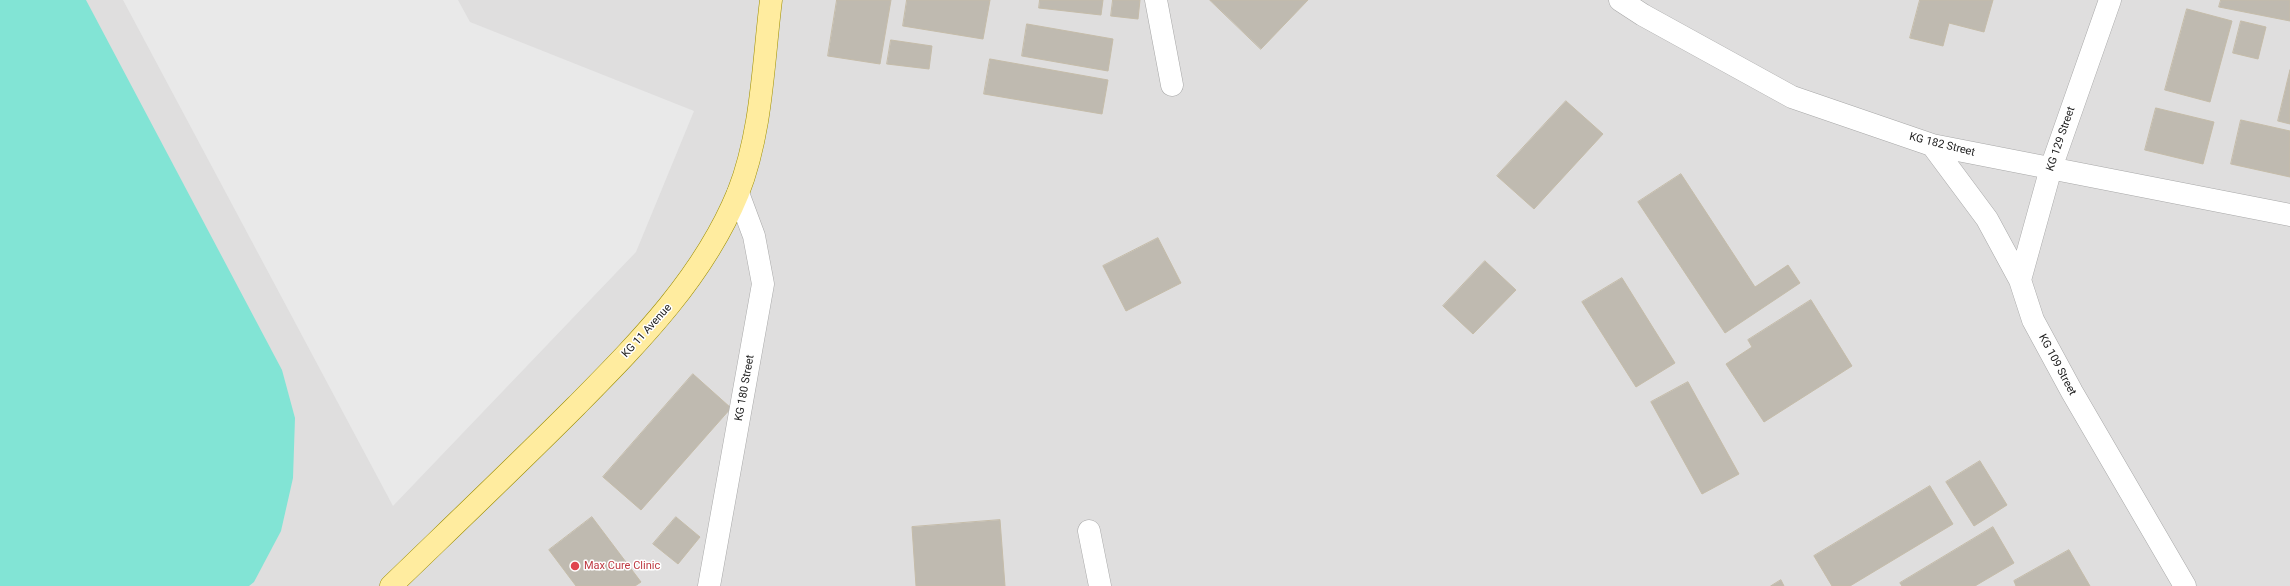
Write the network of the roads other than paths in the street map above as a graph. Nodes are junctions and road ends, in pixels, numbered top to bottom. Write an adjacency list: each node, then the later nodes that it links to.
1 (771, 0): 8 (main road, KG 11 Avenue)
2 (1156, 0): 5 (street)
3 (1620, 0): 6 (street, KG 182 Street)
4 (2110, 0): 7 (street, KG 129 Street)
5 (1172, 85)
6 (1932, 144): 7 (street, KG 182 Street); 10 (street, KG 109 Street)
7 (2050, 168): 9 (street, KG 182 Street); 10 (street, KG 129 Street)
8 (738, 192): 12 (main road, KG 11 Avenue); 13 (street, KG 180 Street)
9 (2290, 215)
10 (2020, 280): 15 (street, KG 109 Street)
11 (1089, 531): 14 (street)
12 (391, 586)
13 (709, 586)
14 (1100, 586)
15 (2185, 586)

